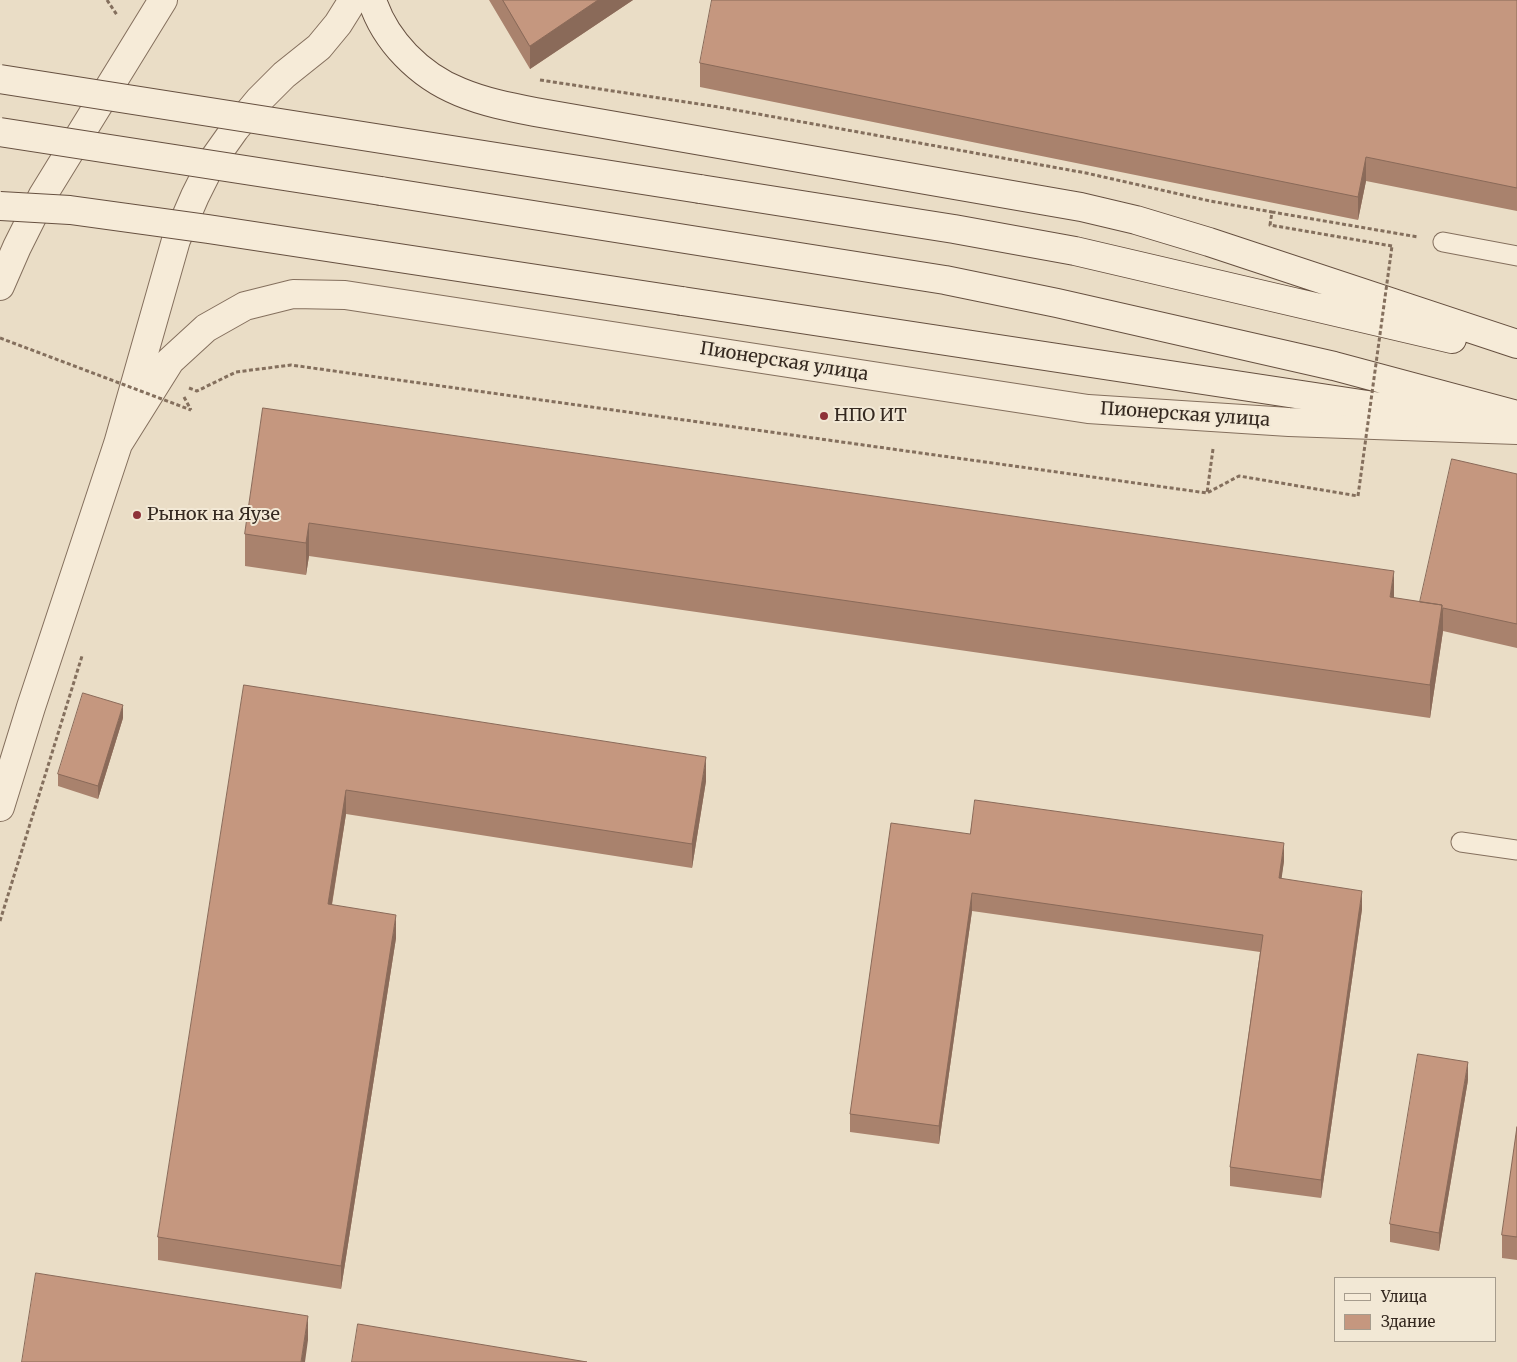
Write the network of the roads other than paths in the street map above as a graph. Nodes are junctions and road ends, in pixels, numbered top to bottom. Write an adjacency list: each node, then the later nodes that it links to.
1 (163, 0): 9 (main road)
2 (353, 0): 14 (main road)
3 (372, 0): 10 (main road)
4 (0, 79): 11 (main road, bridge)
5 (0, 132): 12 (main road, bridge)
6 (0, 206): 13 (main road, Пионерская улица, bridge)
7 (1443, 242): 8 (lane)
8 (1517, 256)
9 (0, 286)
10 (1517, 344)
11 (1517, 354)
12 (1517, 415)
13 (1517, 429): 14 (main road, Пионерская улица)
14 (118, 444): 15 (main road)
15 (31, 707): 16 (main road); 17 (main road)
16 (0, 733)
17 (0, 808)
18 (1461, 842): 19 (lane)
19 (1517, 850)

